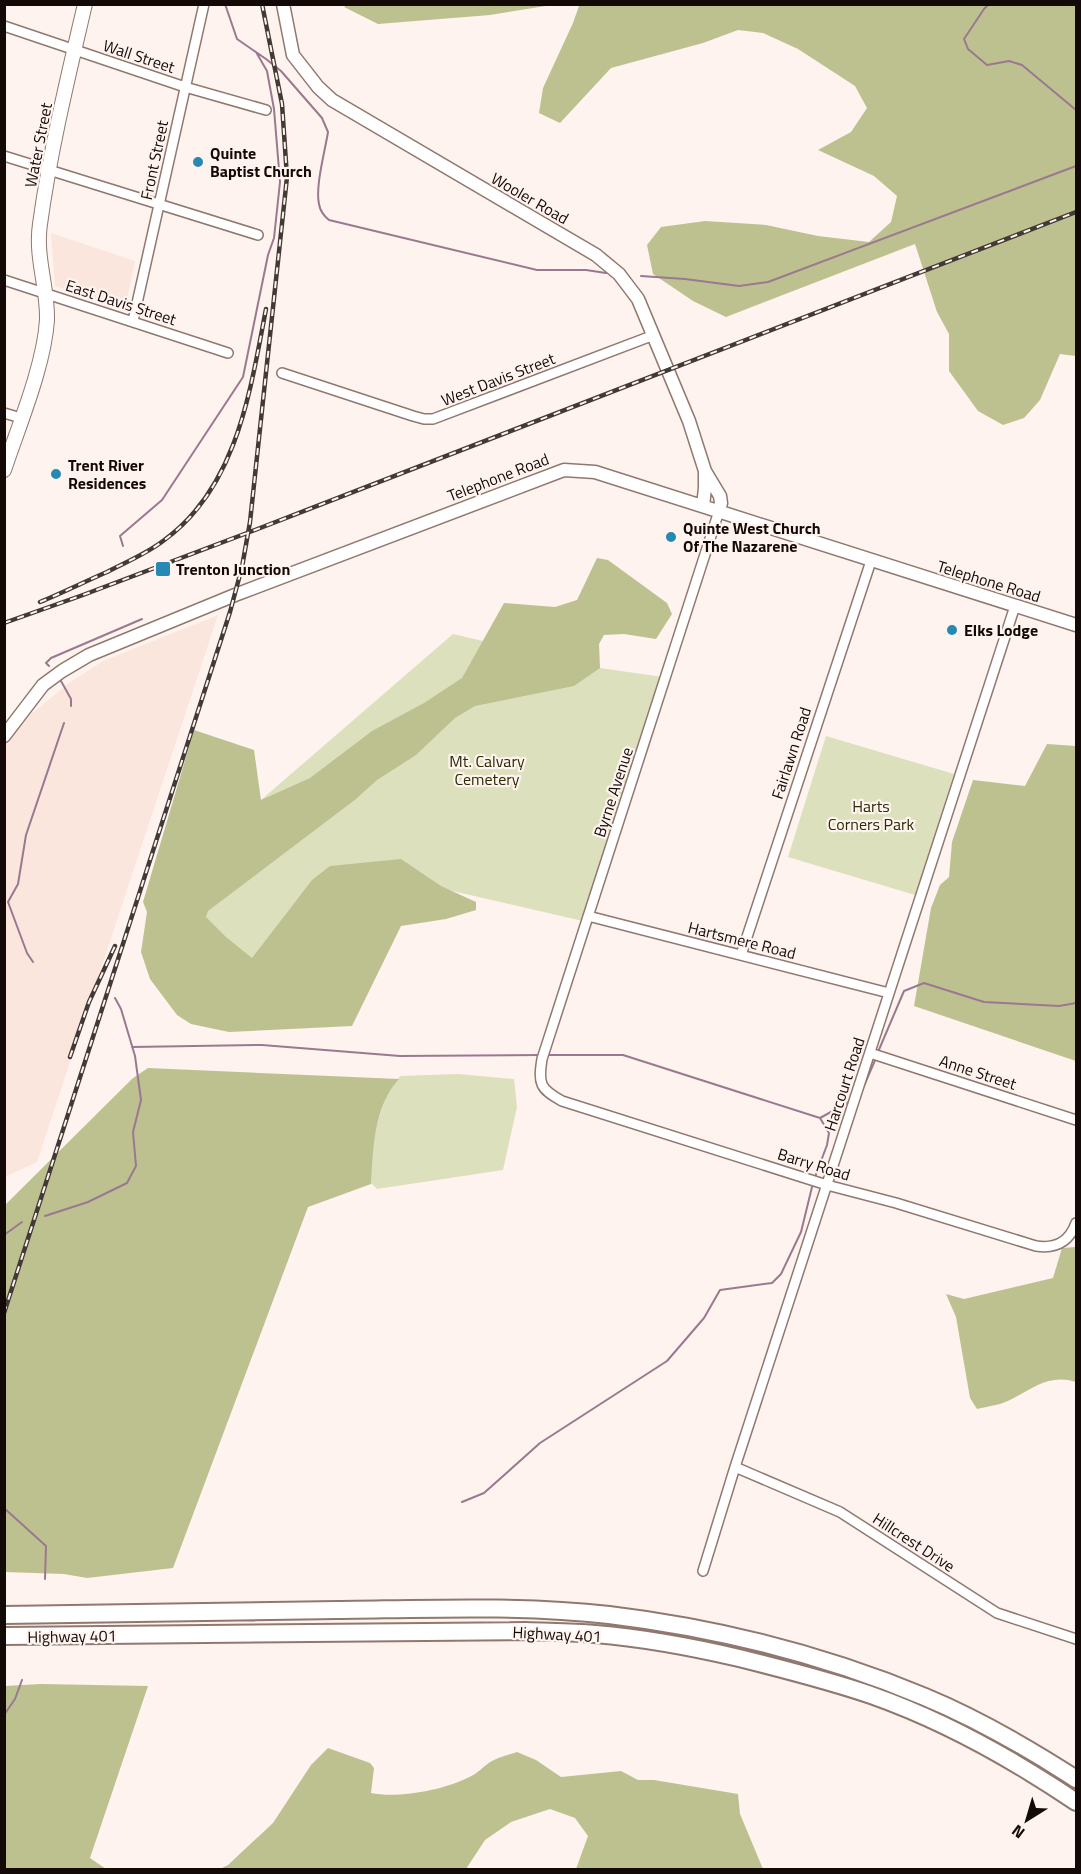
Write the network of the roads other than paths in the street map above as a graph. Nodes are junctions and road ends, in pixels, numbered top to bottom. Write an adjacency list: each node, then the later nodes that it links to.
1 (85, 4): 5 (main road, Water Street)
2 (204, 4): 6 (street, Front Street)
3 (283, 4): 15 (street, Wooler Road)
4 (4, 26): 5 (street, Wall Street)
5 (75, 50): 6 (street, Wall Street); 9 (main road, Water Street)
6 (186, 87): 7 (street, Wall Street); 10 (street, Front Street)
7 (266, 110)
8 (4, 156): 9 (street)
9 (49, 170): 10 (street); 13 (main road, Water Street)
10 (160, 205): 11 (street); 14 (street, Front Street)
11 (258, 235)
12 (4, 280): 13 (street, East Davis Street)
13 (44, 293): 14 (street, East Davis Street); 19 (main road, Water Street)
14 (133, 321): 16 (street, East Davis Street)
15 (654, 335): 17 (street, West Davis Street); 21 (street, Wooler Road)
16 (228, 353)
17 (282, 373)
18 (4, 413): 19 (street)
19 (21, 418): 20 (main road, Water Street)
20 (4, 470)
21 (705, 471): 22 (street, Wooler Road); 23 (street, Wooler Road)
22 (703, 506): 23 (street, Telephone Road); 27 (street, Telephone Road)
23 (719, 511): 24 (street, Telephone Road); 28 (street, Byrne Avenue)
24 (871, 561): 25 (street, Telephone Road); 29 (street, Fairlawn Road)
25 (1015, 606): 26 (street, Telephone Road); 30 (street, Harcourt Road)
26 (1077, 625)
27 (4, 736)
28 (588, 916): 29 (street, Hartsmere Road); 32 (street, Byrne Avenue)
29 (741, 955): 30 (street, Hartsmere Road)
30 (889, 993): 31 (street, Harcourt Road)
31 (870, 1053): 33 (street, Anne Street); 34 (street, Harcourt Road)
32 (541, 1083): 34 (street, Barry Road)
33 (1077, 1120)
34 (827, 1185): 35 (street, Barry Road); 36 (street, Harcourt Road)
35 (1077, 1223)
36 (735, 1467): 37 (street, Harcourt Road); 40 (street, Hillcrest Drive)
37 (703, 1571)
38 (4, 1615): 41 (highway, Highway 401)
39 (4, 1636): 42 (highway, Highway 401)
40 (1077, 1639)
41 (1077, 1779)
42 (1077, 1802)

